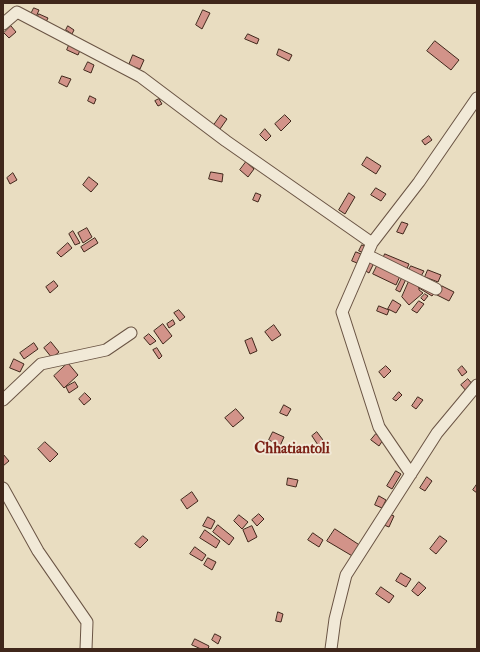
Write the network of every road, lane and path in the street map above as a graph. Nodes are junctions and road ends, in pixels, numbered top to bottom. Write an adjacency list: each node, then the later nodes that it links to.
1 (3, 24): 3 (street)
2 (477, 98): 3 (street)
3 (372, 243): 4 (street)
4 (367, 255): 5 (street); 9 (street)
5 (436, 289)
6 (131, 333): 8 (street)
7 (477, 385): 9 (street)
8 (3, 400)
9 (411, 474): 12 (street)
10 (3, 488): 11 (street)
11 (86, 649)
12 (331, 649)

